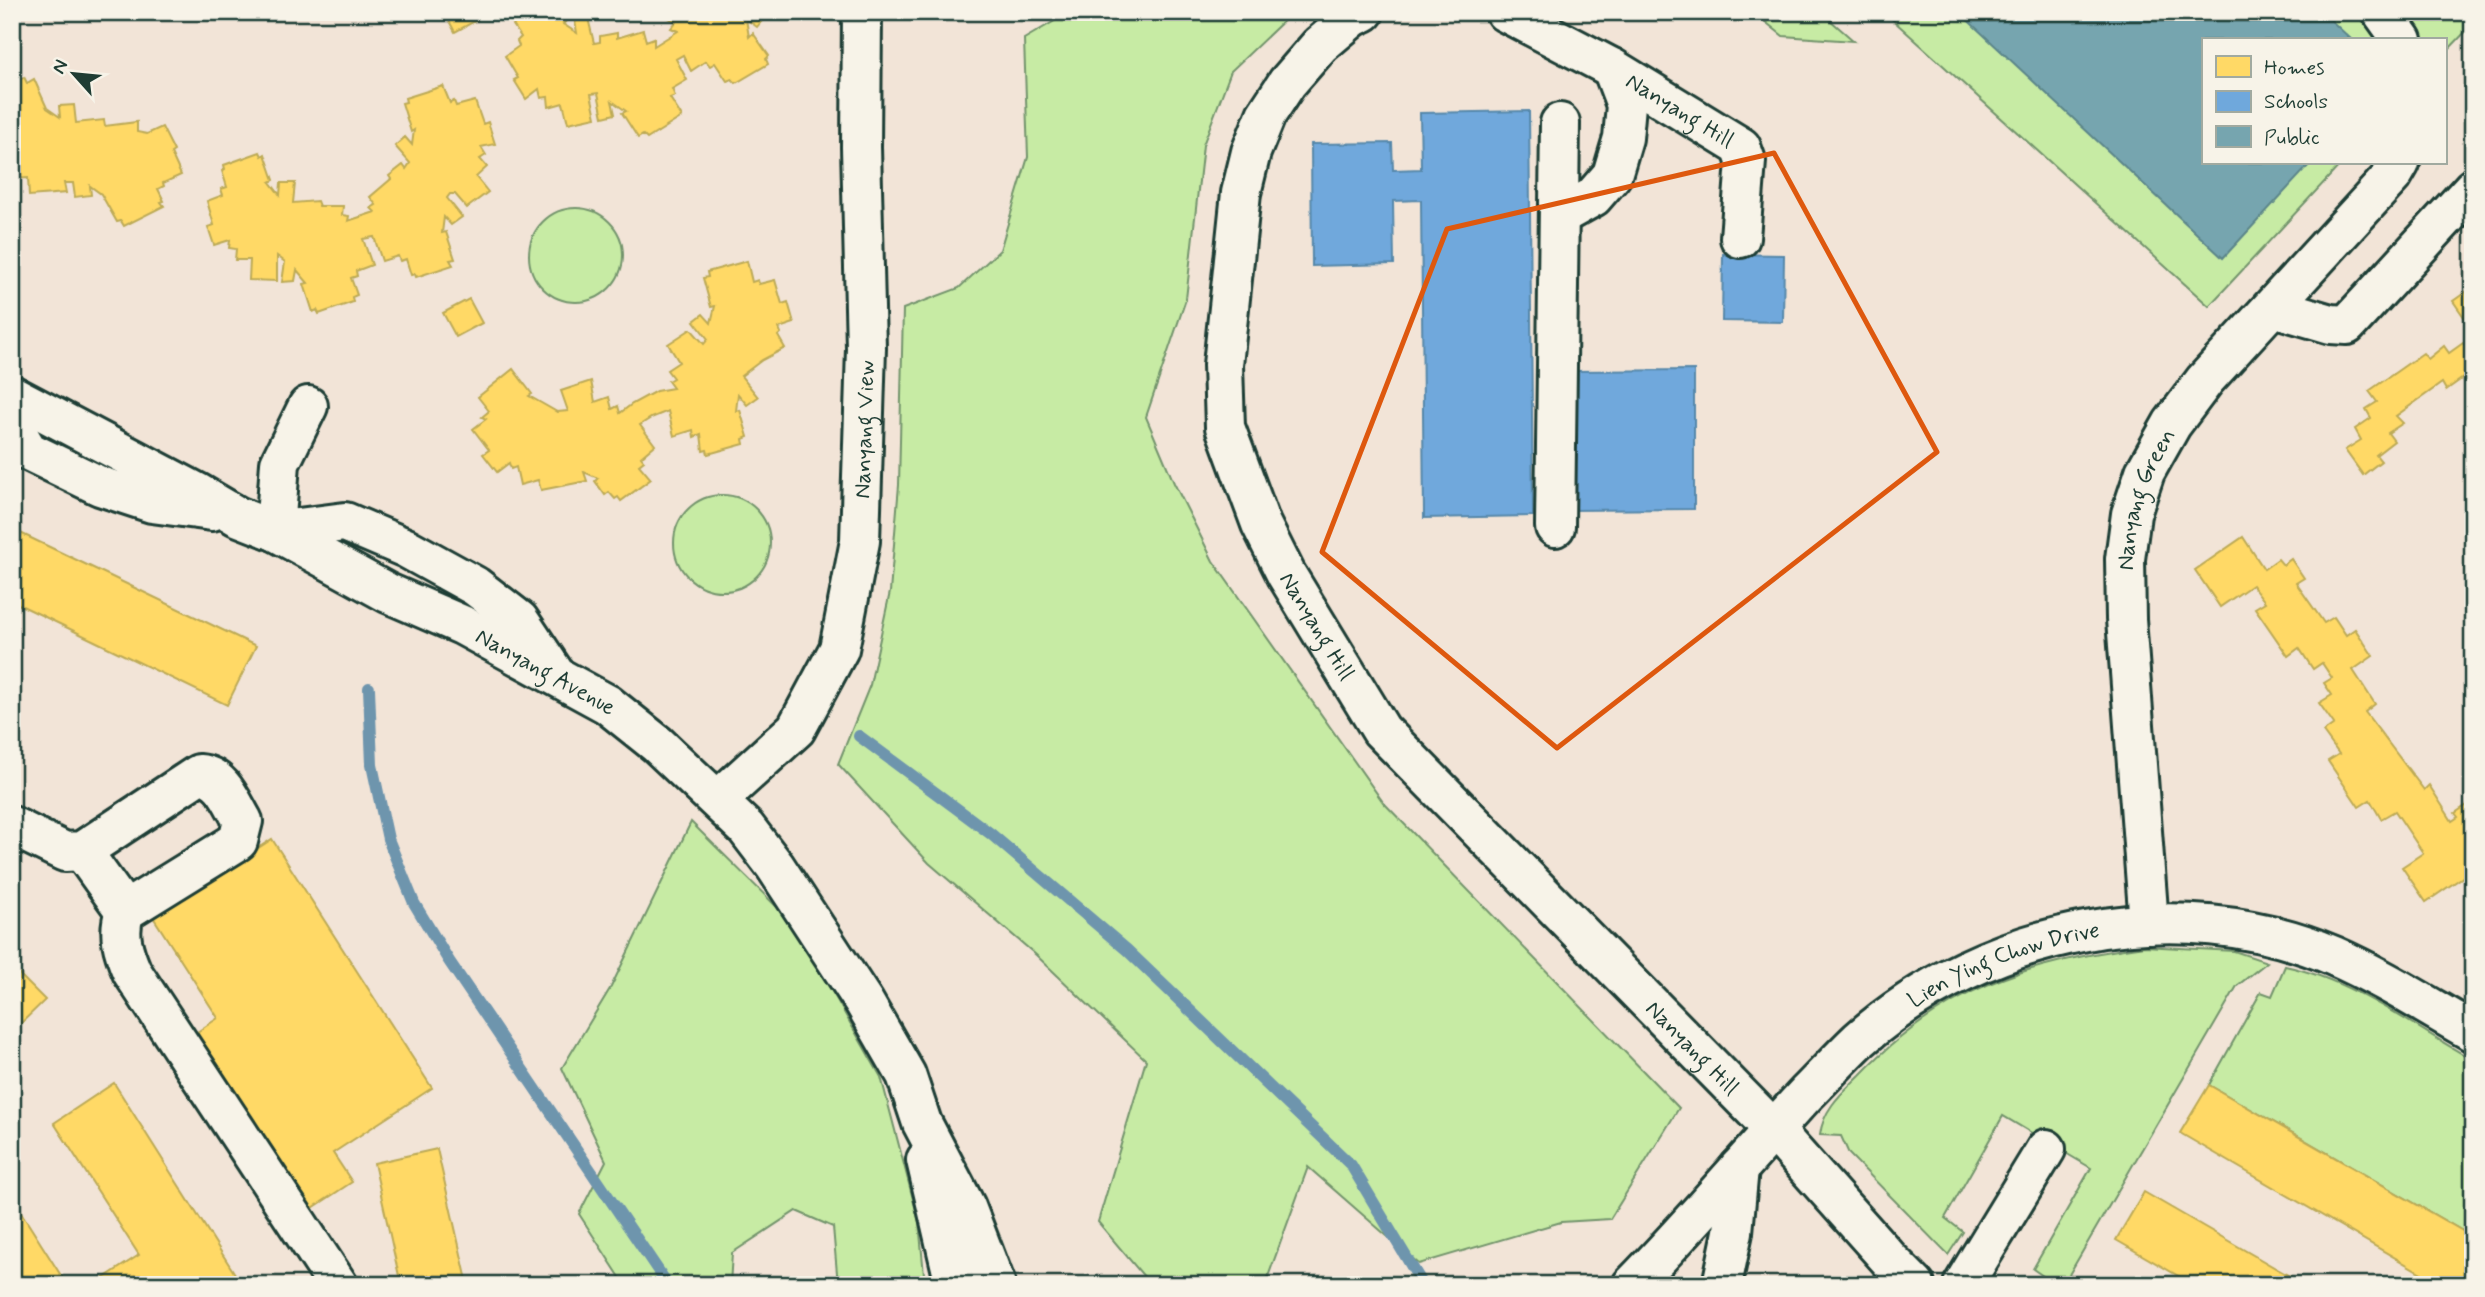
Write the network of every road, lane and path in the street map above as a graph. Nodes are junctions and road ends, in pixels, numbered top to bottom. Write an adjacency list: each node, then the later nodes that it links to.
1 (862, 12): 19 (street, Nanyang View)
2 (1364, 12): 26 (street, Nanyang Hill)
3 (1505, 12): 6 (street, Nanyang Hill)
4 (2382, 12): 5 (street)
5 (2401, 38)
6 (1612, 68): 10 (street, Nanyang Hill); 11 (street, Nanyang Hill)
7 (1560, 123): 10 (street)
8 (2399, 164): 12 (street, Nanyang Green)
9 (2469, 200): 12 (street)
10 (1559, 216): 17 (street)
11 (1740, 238)
12 (2273, 307): 23 (street, Nanyang Green)
13 (12, 395): 16 (street, Nanyang Avenue)
14 (308, 406): 18 (street)
15 (12, 424): 16 (street)
16 (237, 516): 18 (street, Nanyang Avenue)
17 (1555, 527)
18 (275, 531): 19 (street, Nanyang Avenue)
19 (718, 800): 25 (street, Nanyang Avenue)
20 (12, 826): 21 (street)
21 (82, 851): 22 (street); 22 (street)
22 (125, 911): 29 (street)
23 (2149, 924): 24 (street, Lien Ying Chow Drive); 26 (street, Lien Ying Chow Drive)
24 (2473, 1032)
25 (922, 1123): 30 (street, Nanyang Avenue); 31 (street, Nanyang Avenue)
26 (1773, 1129): 28 (street, Lien Ying Chow Drive); 34 (street, Nanyang Hill)
27 (2046, 1149): 35 (street)
28 (1739, 1168): 32 (street, Lien Ying Chow Drive); 33 (street)
29 (338, 1285)
30 (955, 1285)
31 (996, 1285)
32 (1632, 1285)
33 (1722, 1285)
34 (1915, 1285)
35 (1963, 1285)

